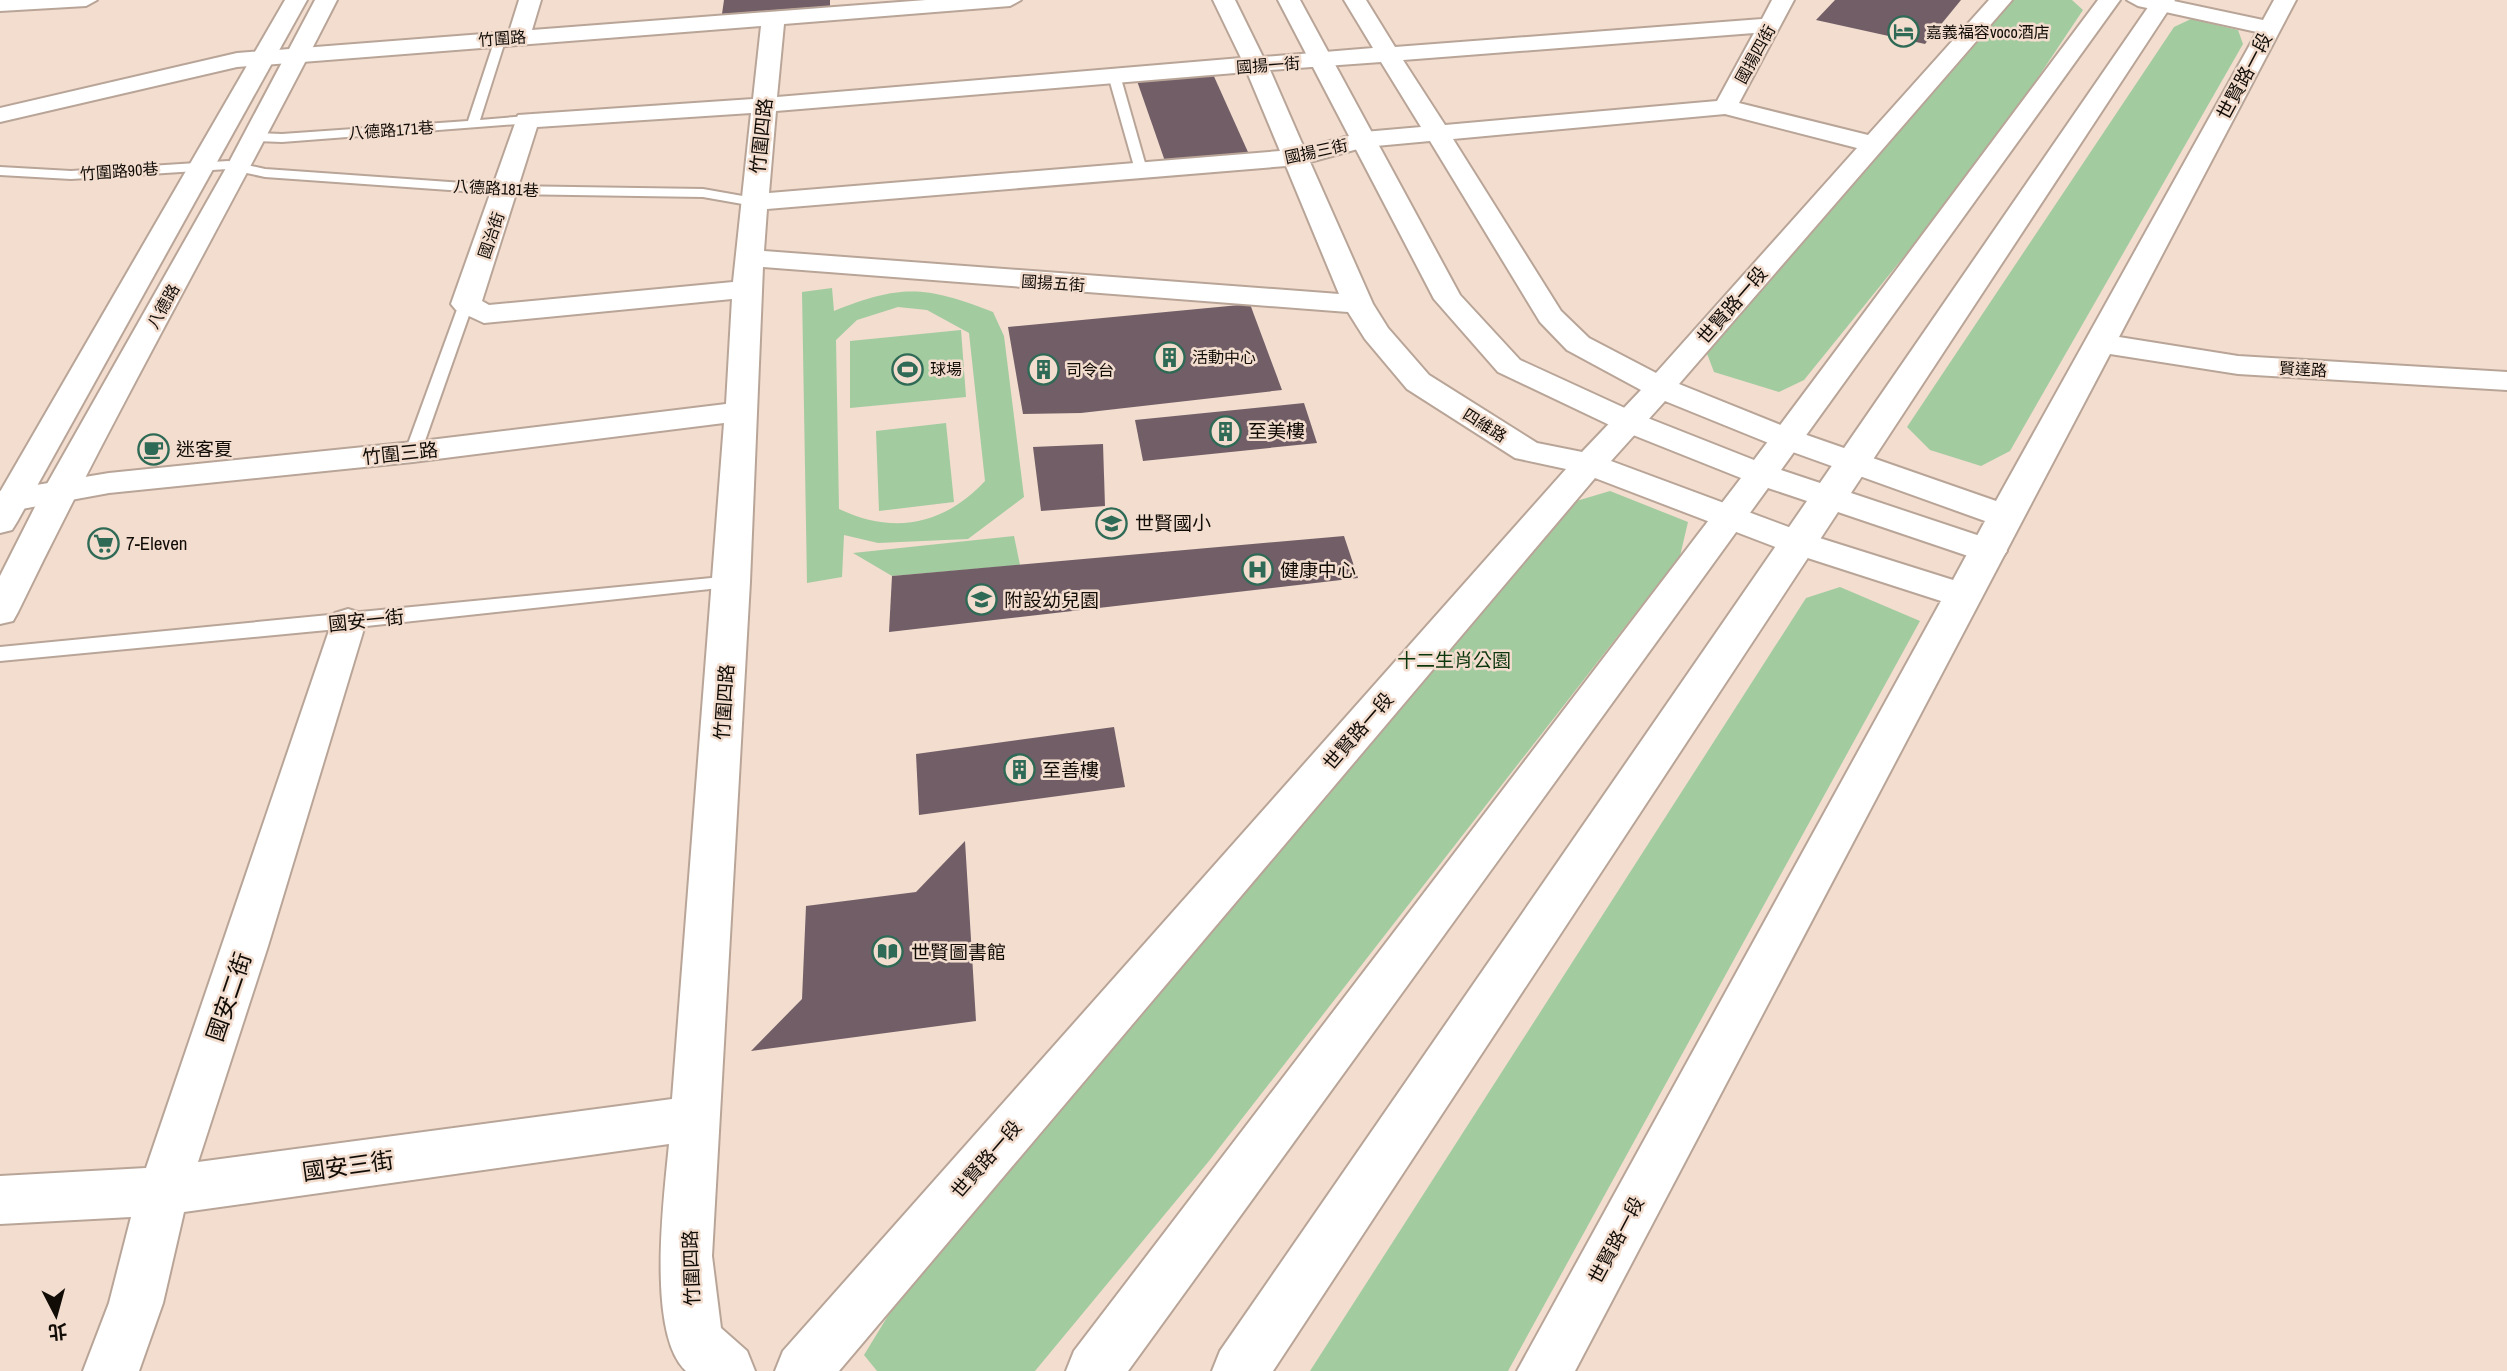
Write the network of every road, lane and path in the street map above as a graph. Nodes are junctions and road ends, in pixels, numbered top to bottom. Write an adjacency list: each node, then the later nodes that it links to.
1 (86, 0): 15 (street)
2 (296, 0): 23 (street, 八德路)
3 (326, 0): 21 (street, 八德路)
4 (530, 0): 20 (street)
5 (710, 0): 17 (street)
6 (1010, 0): 16 (street, 竹圍路)
7 (1224, 0): 25 (street, 四維路)
8 (1289, 0): 24 (street)
9 (1355, 0): 22 (street)
10 (1783, 0): 18 (street, 國揚四街)
11 (2001, 0): 35 (street, 世賢路一段)
12 (2109, 0): 51 (street)
13 (2285, 0): 19 (street, 世賢路一段)
14 (2154, 2): 19 (street); 53 (street)
15 (0, 5)
16 (773, 19): 17 (street, 竹圍路); 27 (street, 竹圍四路)
17 (707, 24): 20 (street, 竹圍路)
18 (1771, 25): 22 (street, 國揚一街); 28 (street, 國揚四街)
19 (2270, 27): 46 (street, 世賢路一段)
20 (510, 38): 21 (street, 竹圍路); 31 (lane)
21 (297, 54): 23 (street, 竹圍路); 33 (street, 八德路)
22 (1388, 56): 24 (street, 國揚一街); 32 (street)
23 (261, 58): 29 (street, 竹圍路); 37 (street, 八德路)
24 (1321, 61): 25 (street, 國揚一街); 34 (street)
25 (1256, 65): 26 (street, 國揚一街); 36 (street, 四維路)
26 (1114, 75): 27 (street, 國揚一街); 39 (lane)
27 (765, 105): 30 (street); 42 (street, 竹圍四路)
28 (1725, 107): 32 (street, 國揚三街); 35 (street, 國揚三街)
29 (0, 115)
30 (527, 120): 31 (lane, 八德路171巷); 41 (street, 國治街)
31 (473, 124): 33 (lane, 八德路171巷)
32 (1440, 135): 34 (street, 國揚三街); 48 (street)
33 (256, 136): 38 (street, 八德路)
34 (1364, 140): 36 (street, 國揚三街); 50 (street)
35 (1873, 144): 48 (street, 世賢路一段)
36 (1294, 158): 39 (street, 國揚三街); 45 (street, 四維路)
37 (200, 166): 38 (lane, 竹圍路90巷); 40 (lane, 竹圍路90巷); 58 (street, 八德路)
38 (239, 168): 41 (lane, 八德路181巷); 56 (street, 八德路)
39 (1141, 170): 42 (street, 國揚三街)
40 (0, 171)
41 (506, 190): 42 (lane, 八德路181巷); 44 (street, 國治街)
42 (754, 202): 43 (street, 竹圍四路)
43 (748, 274): 44 (street); 45 (street, 國揚五街); 49 (street, 竹圍四路)
44 (466, 304): 52 (lane)
45 (1358, 304): 54 (street, 四維路)
46 (2100, 343): 47 (street, 賢達路); 60 (street, 世賢路一段)
47 (2507, 381)
48 (1659, 387): 50 (street, 世賢路一段); 51 (street)
49 (739, 412): 52 (street, 竹圍三路); 63 (street, 竹圍四路)
50 (1629, 422): 54 (street, 世賢路一段); 55 (street)
51 (1787, 439): 53 (street); 55 (street)
52 (413, 452): 56 (street, 竹圍三路)
53 (1852, 462): 57 (street); 60 (street)
54 (1589, 464): 59 (street, 四維路); 73 (street, 世賢路一段)
55 (1761, 474): 57 (street); 59 (street)
56 (60, 491): 58 (street, 竹圍三路); 65 (street, 八德路)
57 (1829, 496): 61 (street); 62 (street)
58 (4, 508)
59 (1730, 516): 61 (street, 四維路); 74 (street)
60 (2007, 517): 62 (street, 世賢路一段)
61 (1798, 543): 64 (street, 四維路); 75 (street)
62 (1989, 551): 64 (street, 世賢路一段)
63 (732, 582): 66 (lane, 國安一街); 68 (street, 竹圍四路)
64 (1965, 596): 76 (street, 世賢路一段)
65 (0, 612)
66 (348, 622): 67 (lane, 國安一街); 69 (street, 國安二街)
67 (0, 654)
68 (696, 1118): 69 (street, 國安三街); 72 (street, 竹圍四路)
69 (163, 1191): 70 (street, 國安三街); 71 (street, 國安二街)
70 (0, 1200)
71 (111, 1371)
72 (727, 1371)
73 (803, 1371)
74 (1094, 1371)
75 (1240, 1371)
76 (1545, 1371)

